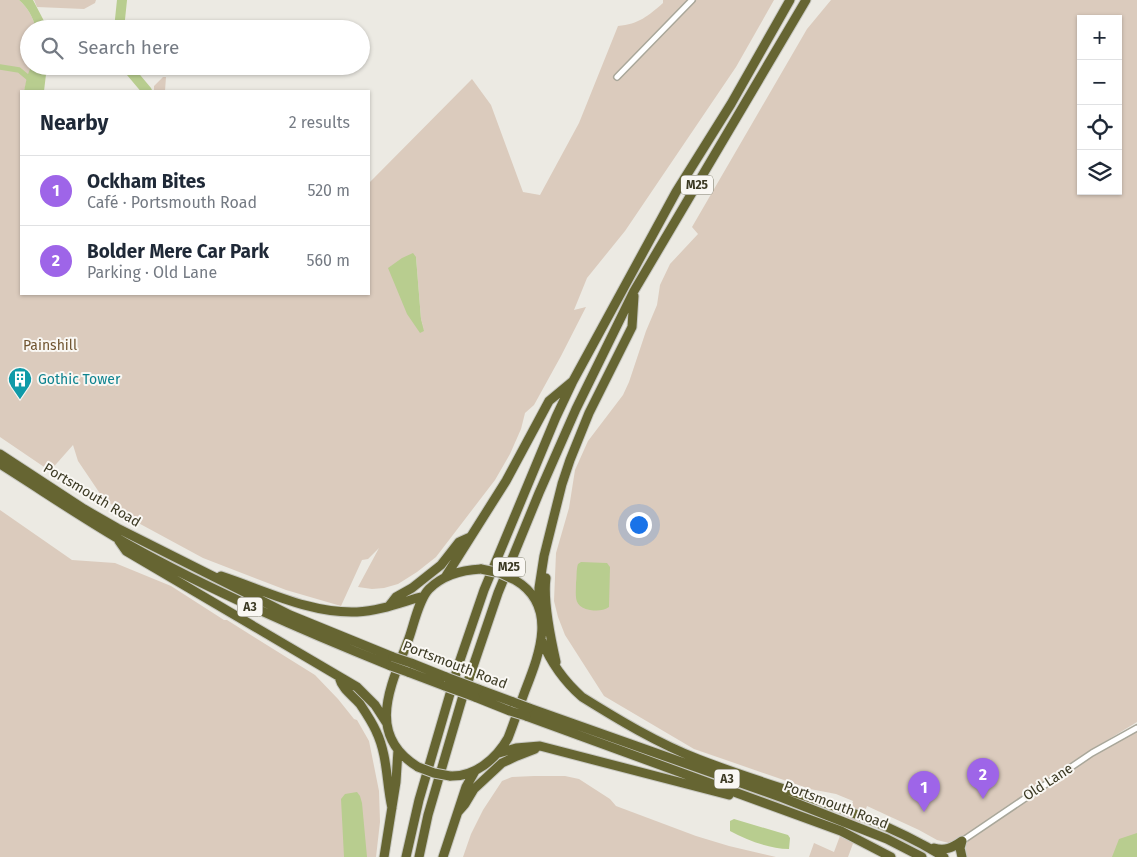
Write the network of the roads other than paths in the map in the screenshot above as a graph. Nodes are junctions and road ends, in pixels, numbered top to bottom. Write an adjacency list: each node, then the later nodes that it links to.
1 (692, 0): 4 (street)
2 (790, 0): 6 (highway, M25)
3 (806, 0): 5 (highway, M25)
4 (617, 77)
5 (634, 291): 11 (highway, M25); 35 (highway, M25)
6 (573, 381): 10 (highway, M25); 34 (highway, M25)
7 (0, 454): 12 (highway, Portsmouth Road / A3)
8 (0, 464): 9 (highway, Portsmouth Road / A3)
9 (116, 537): 18 (highway, Portsmouth Road / A3); 20 (highway, A3)
10 (470, 537): 13 (highway, M25); 15 (highway, M25)
11 (544, 556): 16 (highway); 19 (highway, M25)
12 (192, 566): 15 (highway, A3); 18 (highway, Portsmouth Road / A3)
13 (445, 577): 14 (highway); 16 (highway, bridge)
14 (424, 596): 15 (highway, A3); 22 (highway)
15 (389, 606)
16 (539, 608): 17 (highway)
17 (542, 640): 19 (highway, A3); 26 (highway)
18 (392, 661): 21 (highway, Portsmouth Road / A3, bridge)
19 (557, 669): 32 (highway, A3)
20 (339, 677): 22 (highway, A3); 29 (highway)
21 (527, 712): 28 (highway, Portsmouth Road / A3); 38 (highway, Portsmouth Road / A3)
22 (386, 722): 25 (highway)
23 (1137, 728): 31 (street, Old Lane)
24 (540, 746): 26 (highway, A3); 28 (highway, A3); 30 (highway)
25 (398, 750): 27 (highway, bridge); 29 (highway)
26 (499, 753): 27 (highway)
27 (475, 771): 30 (highway)
28 (749, 798): 37 (highway, Portsmouth Road / A3)
29 (392, 808): 33 (highway)
30 (458, 812): 36 (highway)
31 (962, 841): 32 (highway, A3); 40 (highway)
32 (924, 846): 39 (highway, A3)
33 (384, 857)
34 (406, 857)
35 (419, 857)
36 (443, 857)
37 (892, 857)
38 (922, 857)
39 (944, 857)
40 (962, 857)

